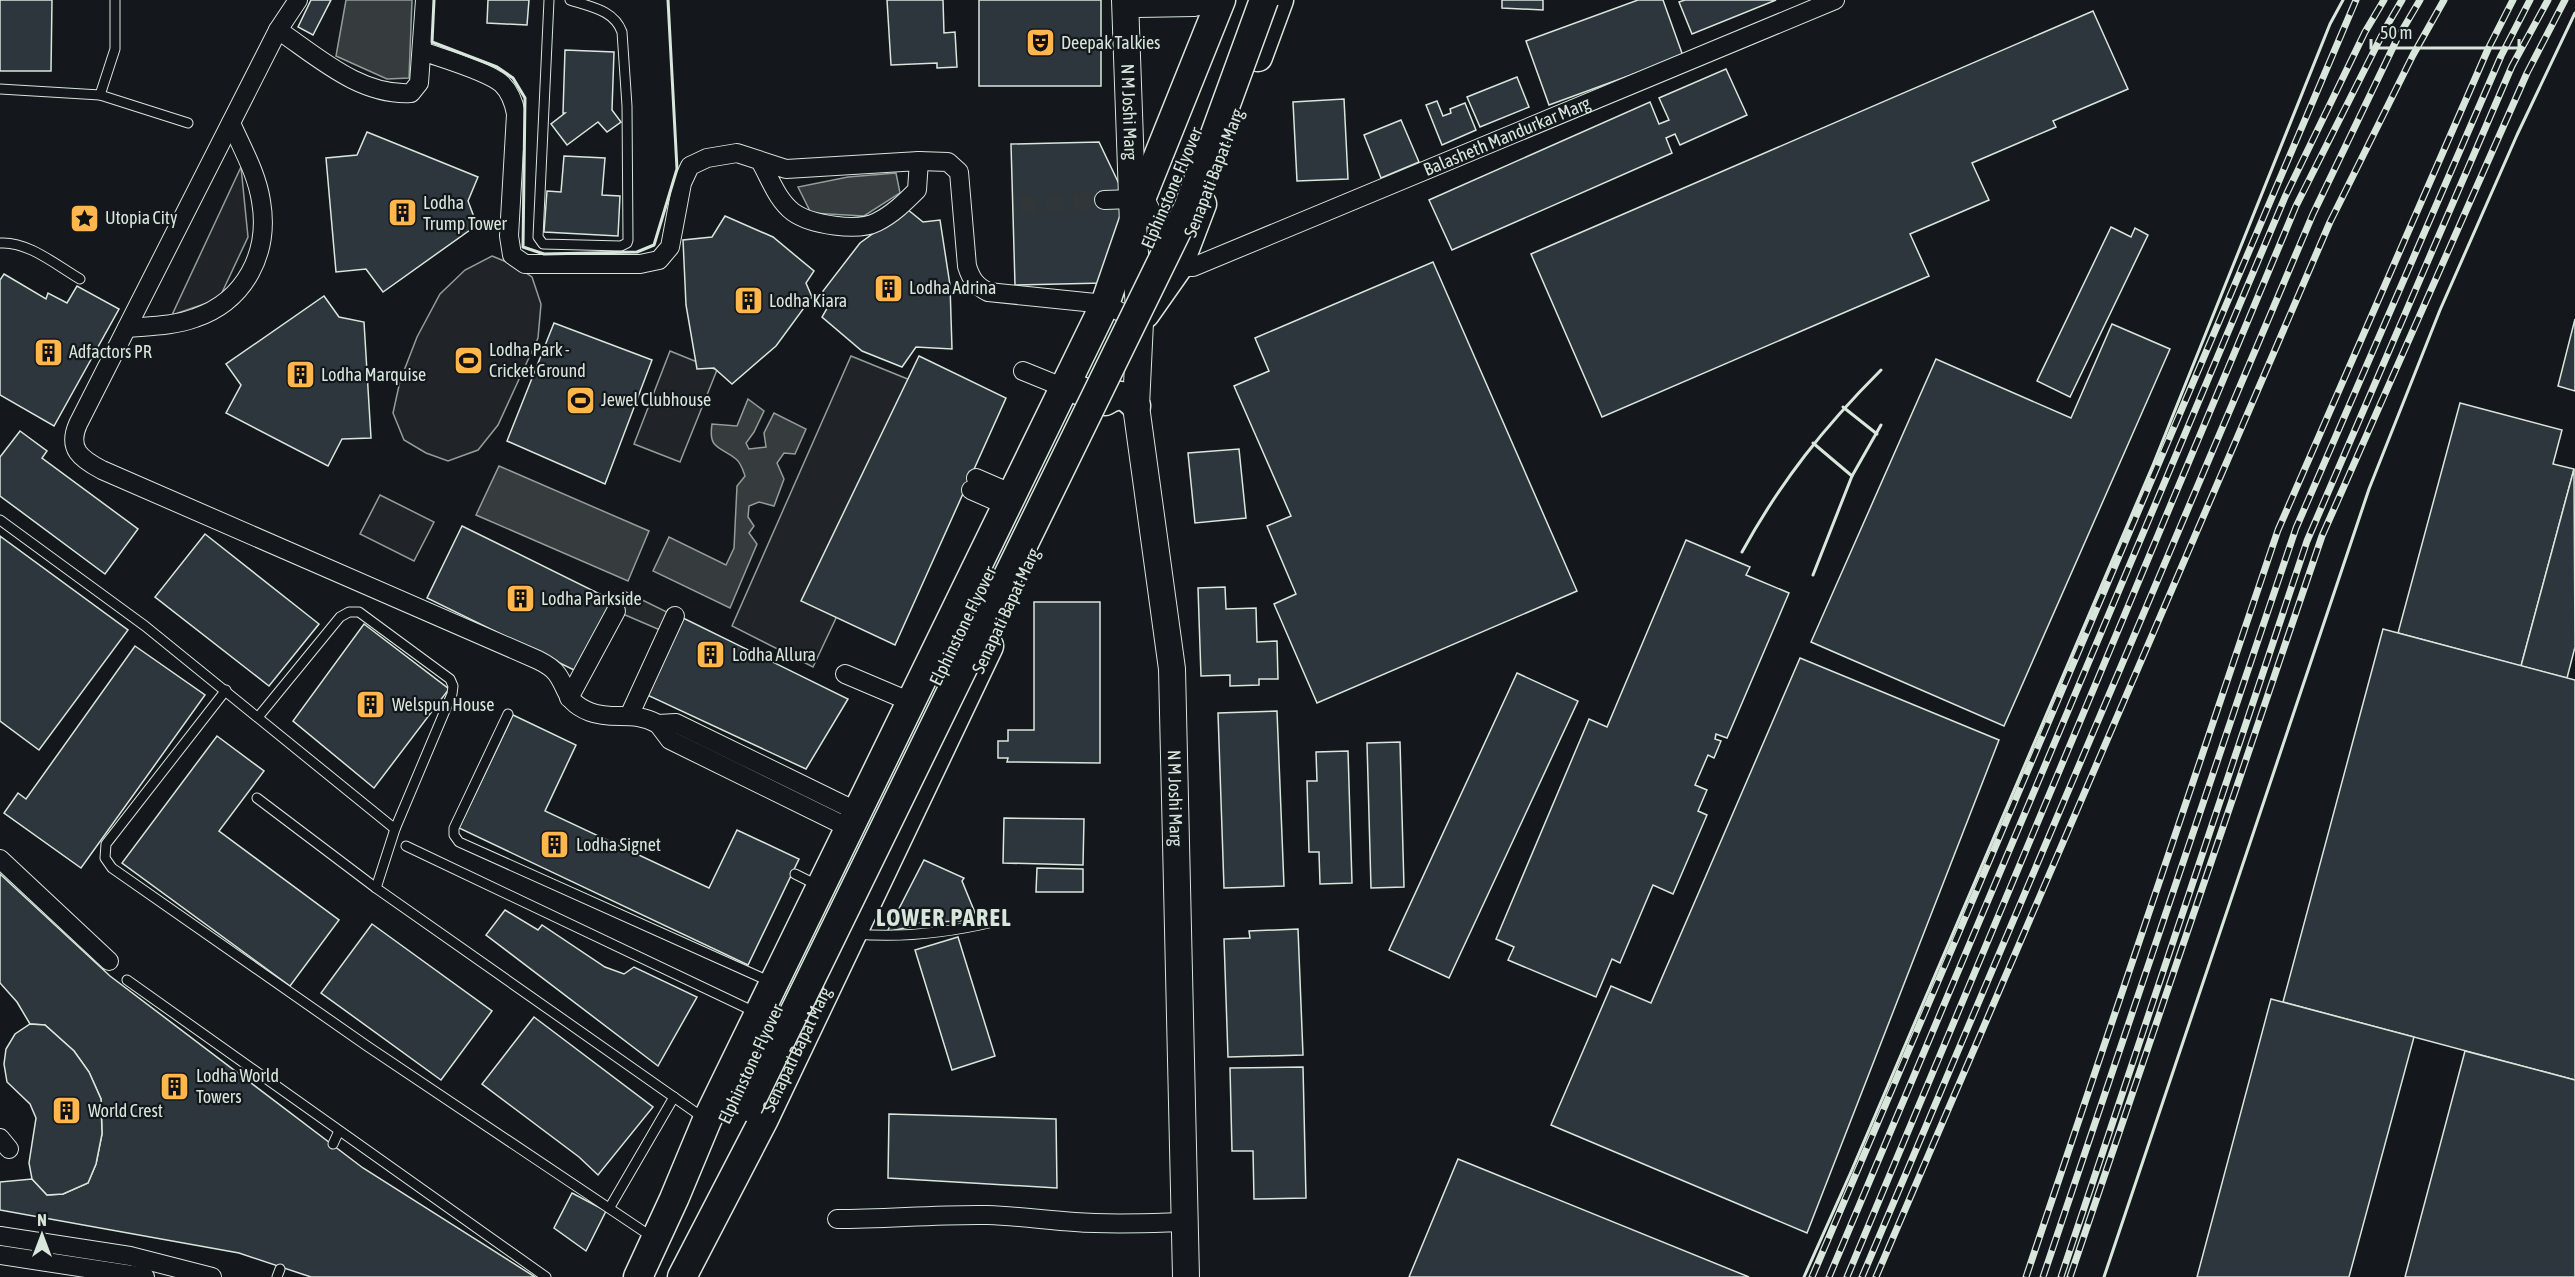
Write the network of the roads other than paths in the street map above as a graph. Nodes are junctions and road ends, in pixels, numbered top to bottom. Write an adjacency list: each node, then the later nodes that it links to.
1 (115, 0): 16 (lane)
2 (298, 0): 13 (street)
3 (425, 0): 14 (street)
4 (549, 0): 5 (lane)
5 (570, 0)
6 (1199, 0): 12 (street)
7 (1221, 0): 22 (main road)
8 (1244, 0): 63 (main road, Elphinstone Flyover)
9 (1264, 0): 63 (main road, Elphinstone Flyover, bridge)
10 (1280, 0): 24 (main road, Senapati Bapat Marg)
11 (1835, 0): 24 (street, Balasheth Mandurkar Marg)
12 (1132, 4): 22 (main road, N M Joshi Marg)
13 (278, 30): 14 (street); 18 (street)
14 (422, 51): 20 (street)
15 (0, 90): 16 (lane)
16 (100, 94): 17 (lane)
17 (188, 123)
18 (231, 123): 28 (street); 28 (street)
19 (919, 166): 20 (street); 20 (street); 26 (street)
20 (765, 169)
21 (1104, 200): 22 (street)
22 (1136, 206): 24 (street); 26 (main road); 27 (main road, N M Joshi Marg)
23 (0, 243): 25 (lane)
24 (1178, 267): 27 (main road, Senapati Bapat Marg)
25 (80, 279)
26 (1105, 304): 27 (street); 30 (main road)
27 (1140, 322): 31 (main road, Senapati Bapat Marg); 32 (main road, N M Joshi Marg)
28 (127, 328): 40 (street)
29 (1023, 371): 30 (street)
30 (1065, 385): 31 (main road); 34 (main road)
31 (1105, 400): 32 (main road); 54 (main road, Senapati Bapat Marg)
32 (1136, 406): 66 (main road, N M Joshi Marg)
33 (974, 484): 34 (street)
34 (1010, 500): 41 (main road)
35 (0, 520): 39 (lane)
36 (616, 611): 40 (street)
37 (675, 616): 43 (street)
38 (845, 674): 41 (street)
39 (226, 690): 44 (lane); 64 (lane)
40 (569, 698): 43 (street)
41 (911, 702): 46 (main road)
42 (507, 714): 57 (lane)
43 (629, 716): 46 (street)
44 (259, 717): 47 (lane); 47 (lane)
45 (256, 798): 52 (lane)
46 (854, 820): 51 (main road)
47 (395, 829): 52 (lane)
48 (406, 846): 58 (lane)
49 (0, 859): 55 (street)
50 (795, 874): 51 (lane)
51 (821, 887): 57 (main road)
52 (376, 888): 59 (lane)
53 (993, 922): 54 (lane)
54 (853, 934): 63 (main road, Senapati Bapat Marg)
55 (109, 961)
56 (127, 980): 61 (lane)
57 (774, 983): 58 (main road)
58 (759, 1014): 60 (main road)
59 (674, 1097): 60 (lane); 64 (lane)
60 (706, 1120): 68 (main road)
61 (339, 1131): 62 (lane); 72 (lane)
62 (333, 1144)
63 (710, 1194): 68 (main road, Elphinstone Flyover); 74 (main road)
64 (610, 1207): 68 (lane)
65 (837, 1219): 66 (street)
66 (1185, 1221): 75 (main road, N M Joshi Marg)
67 (0, 1236): 71 (street)
68 (656, 1240): 73 (main road)
69 (0, 1255): 70 (street)
70 (145, 1277)
71 (212, 1277)
72 (546, 1277)
73 (638, 1277)
74 (682, 1277)
75 (1186, 1277)

